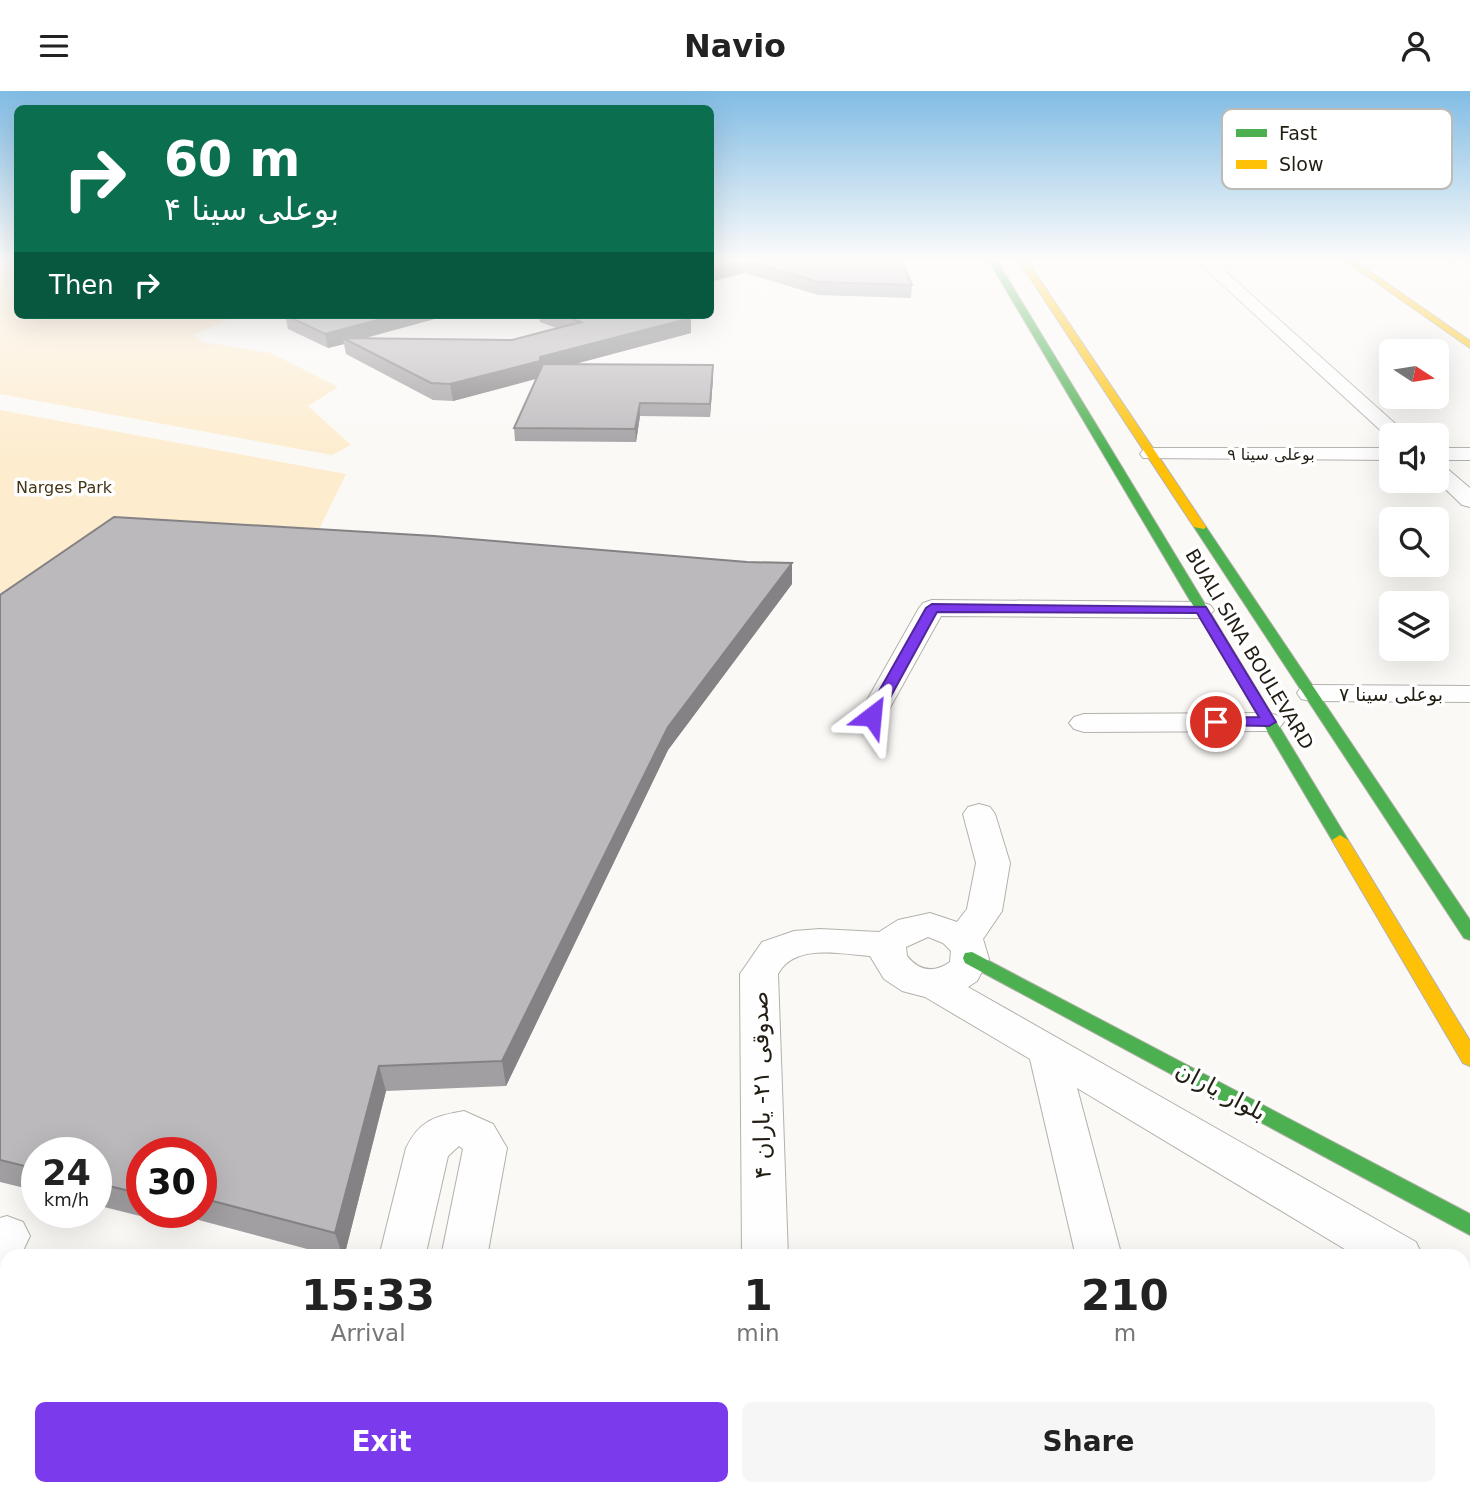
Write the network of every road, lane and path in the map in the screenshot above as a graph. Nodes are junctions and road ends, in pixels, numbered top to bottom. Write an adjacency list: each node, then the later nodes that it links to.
1 (1033, 327): 15 (main road, BUALI SINA BOULEVARD)
2 (1066, 327): 7 (main road, BUALI SINA BOULEVARD)
3 (1278, 327): 6 (street)
4 (1444, 327): 5 (main road)
5 (1470, 345)
6 (1385, 423)
7 (1150, 454): 8 (street, بوعلی سینا ۹); 16 (main road, BUALI SINA BOULEVARD)
8 (1379, 454)
9 (1449, 454): 10 (street)
10 (1470, 454)
11 (1449, 481): 12 (street)
12 (1470, 500)
13 (945, 593): 14 (street)
14 (1058, 601): 15 (street); 19 (street)
15 (1199, 601): 16 (main road); 20 (main road, BUALI SINA BOULEVARD)
16 (1247, 604): 17 (main road, BUALI SINA BOULEVARD)
17 (1311, 694): 18 (street, بوعلی سینا ۷); 23 (main road, BUALI SINA BOULEVARD)
18 (1470, 694)
19 (872, 716)
20 (1269, 722): 21 (street); 28 (main road, BUALI SINA BOULEVARD)
21 (1084, 723)
22 (979, 814): 25 (street)
23 (1470, 933)
24 (888, 945): 25 (street); 26 (street); 32 (street, صدوقی ۲۱- یاران ۴)
25 (967, 949): 26 (street); 29 (main road, بلوار یاران)
26 (933, 984): 27 (street)
27 (1048, 1053): 33 (street); 34 (street)
28 (1470, 1058)
29 (1470, 1225)
30 (404, 1249): 31 (street)
31 (466, 1249)
32 (765, 1249)
33 (1097, 1249)
34 (1386, 1249)

